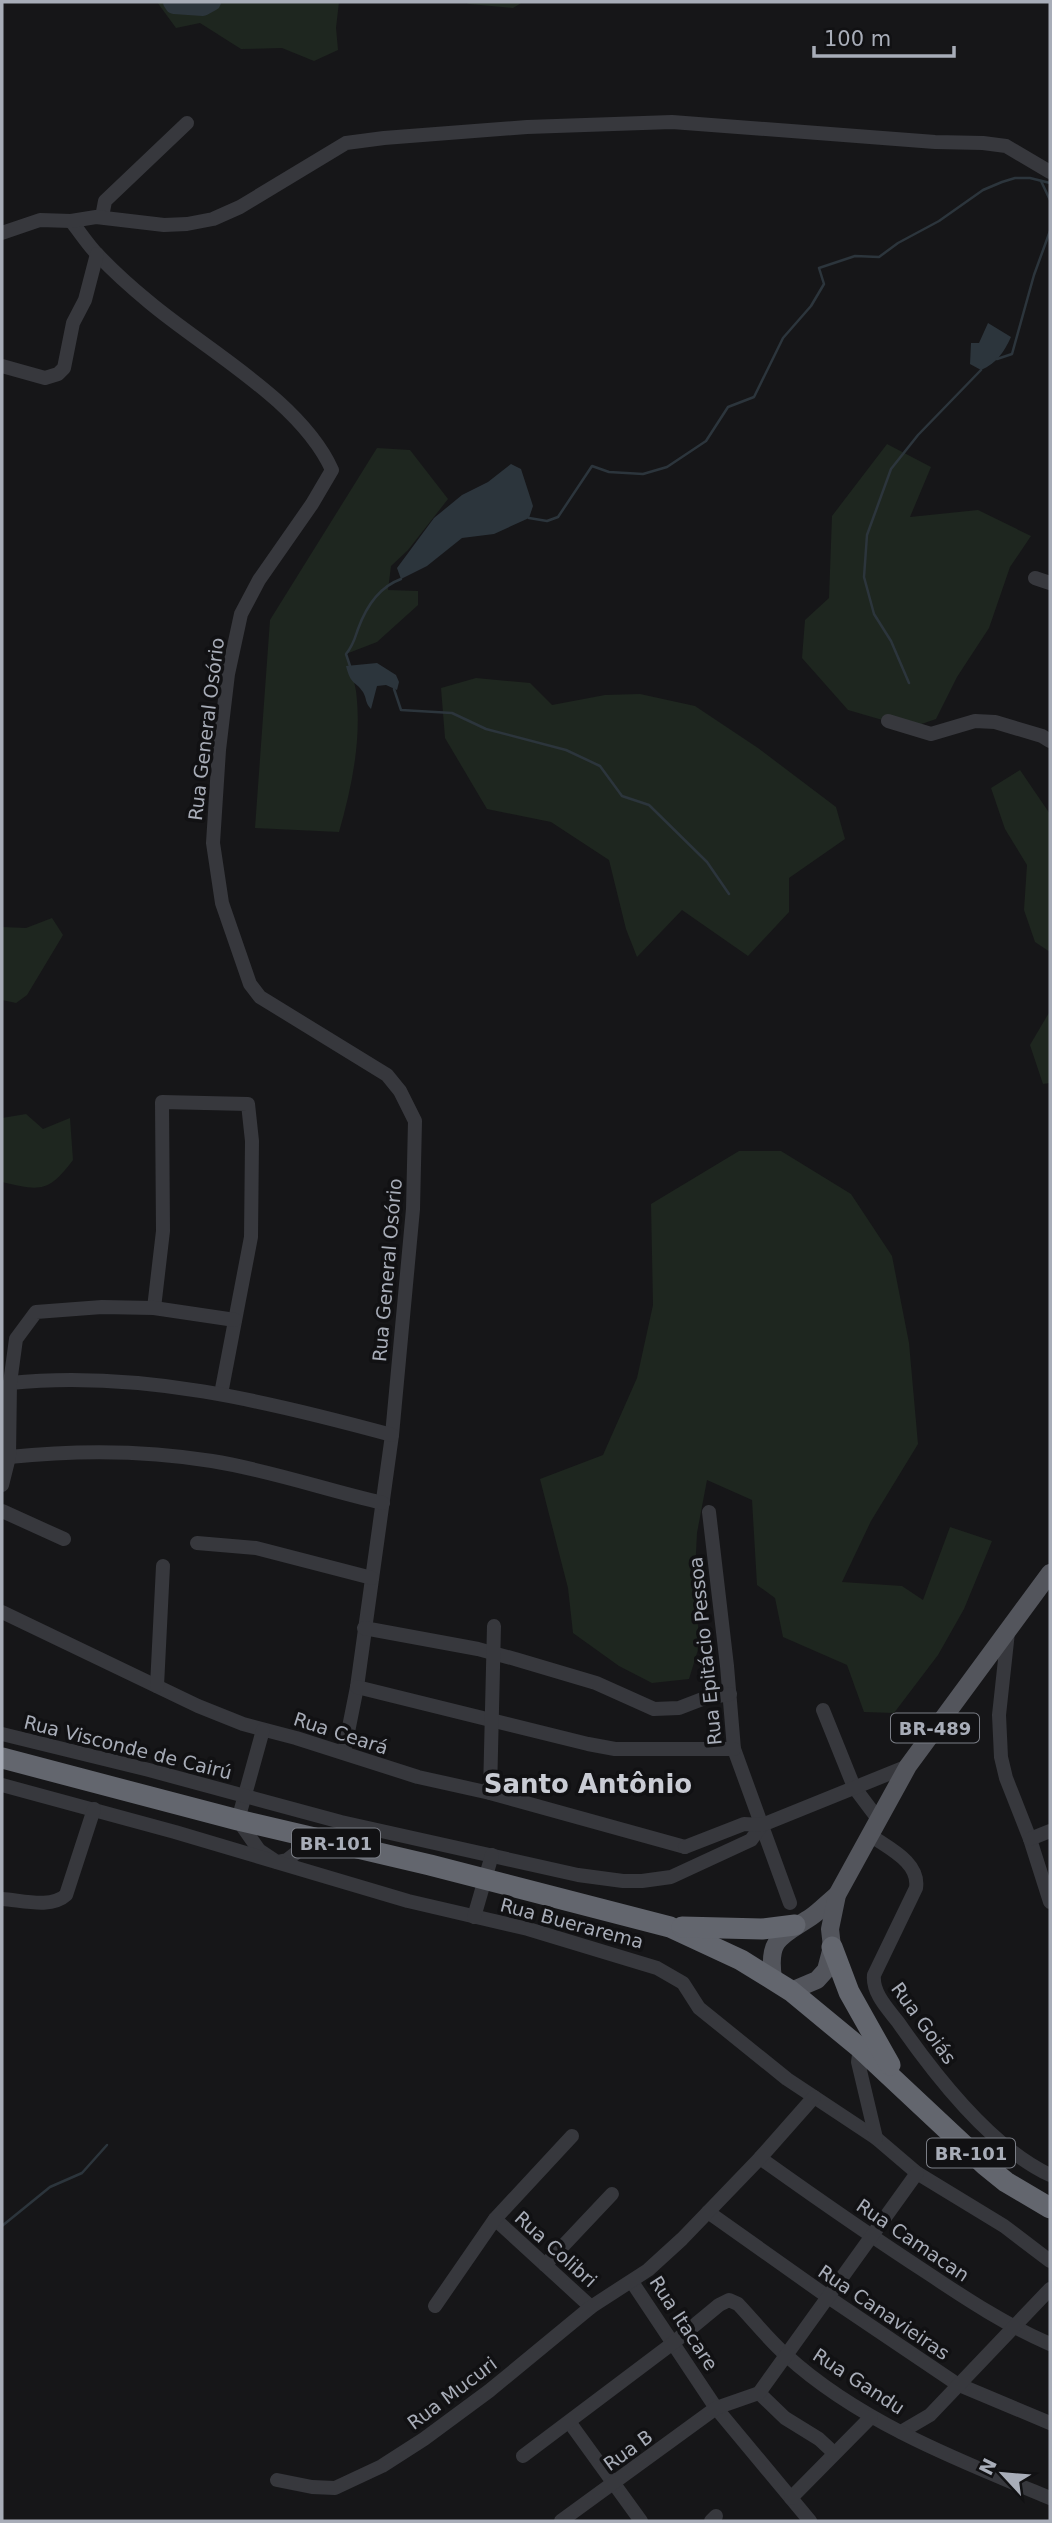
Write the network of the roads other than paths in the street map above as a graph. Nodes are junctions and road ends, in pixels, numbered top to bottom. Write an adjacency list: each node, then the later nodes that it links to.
1 (187, 123): 3 (street)
2 (1050, 172): 3 (street)
3 (102, 218): 4 (street)
4 (71, 221): 5 (street); 6 (street, Rua General Osório)
5 (2, 233)
6 (97, 254): 7 (street); 16 (street, Rua General Osório)
7 (2, 366)
8 (1035, 578): 9 (street)
9 (1050, 583)
10 (888, 721): 11 (street)
11 (1050, 741)
12 (154, 1308): 13 (street); 13 (street); 14 (street)
13 (235, 1320): 15 (street)
14 (10, 1383): 15 (street); 17 (street)
15 (221, 1394): 16 (street)
16 (392, 1435): 19 (street, Rua General Osório)
17 (9, 1457): 18 (street); 19 (street)
18 (2, 1485)
19 (383, 1503): 26 (street, Rua General Osório)
20 (2, 1511): 22 (street)
21 (709, 1512): 34 (street, Rua Epitácio Pessoa)
22 (64, 1539)
23 (197, 1543): 26 (street)
24 (163, 1566): 32 (street)
25 (1050, 1573): 30 (main road, BR-489)
26 (372, 1578): 29 (street, Rua General Osório)
27 (2, 1612): 32 (street, Rua Ceará)
28 (494, 1626): 31 (street)
29 (364, 1628): 31 (street); 33 (street, Rua General Osório)
30 (1009, 1629): 42 (main road, BR-489); 54 (street)
31 (493, 1653): 34 (street); 36 (street)
32 (157, 1686): 37 (street, Rua Ceará)
33 (357, 1687): 36 (street); 40 (street, Rua General Osório)
34 (730, 1695): 39 (street, Rua Epitácio Pessoa)
35 (823, 1710): 44 (street)
36 (491, 1720): 39 (street); 45 (street)
37 (263, 1730): 40 (street, Rua Ceará); 46 (street)
38 (2, 1734): 46 (street, Rua Visconde de Cairú)
39 (734, 1749): 50 (street, Rua Epitácio Pessoa)
40 (344, 1752): 45 (street, Rua Ceará)
41 (2, 1758): 49 (highway, BR-101)
42 (908, 1766): 44 (street); 48 (main road, BR-489)
43 (2, 1785): 47 (street, Rua Buerarema)
44 (854, 1787): 48 (street); 50 (street)
45 (490, 1793): 55 (street, Rua Ceará)
46 (244, 1797): 49 (street); 56 (street, Rua Visconde de Cairú)
47 (93, 1810): 57 (street, Rua Buerarema); 61 (street)
48 (878, 1819): 52 (main road, BR-489)
49 (238, 1820): 53 (highway, BR-101); 57 (street)
50 (762, 1825): 55 (street); 58 (street); 63 (street, Rua Epitácio Pessoa)
51 (1050, 1831): 54 (street)
52 (870, 1835): 60 (main road, BR-489); 77 (street, Rua Goiás)
53 (315, 1838): 57 (street); 59 (highway, BR-101)
54 (1030, 1839): 62 (street)
55 (685, 1847): 58 (street)
56 (492, 1855): 58 (street); 59 (street)
57 (277, 1862): 64 (street, Rua Buerarema)
58 (681, 1872)
59 (485, 1879): 64 (street); 66 (highway, BR-101)
60 (836, 1895): 65 (main road, BR-489); 67 (main road, BR-489)
61 (2, 1899)
62 (1050, 1902)
63 (790, 1903)
64 (474, 1917): 72 (street, Rua Buerarema)
65 (803, 1921): 66 (highway); 67 (main road); 68 (main road, BR-489)
66 (670, 1927): 68 (highway, BR-101)
67 (831, 1938): 69 (main road, BR-489); 71 (highway)
68 (773, 1978): 69 (highway, BR-101)
69 (791, 1991): 70 (highway, BR-101)
70 (860, 2048): 71 (highway, BR-101); 74 (street)
71 (901, 2086): 79 (highway, BR-101)
72 (814, 2097): 74 (street, Rua Buerarema); 75 (street, Rua Itacare)
73 (572, 2136): 81 (street, Rua Colibri)
74 (876, 2138): 76 (street, Rua Buerarema)
75 (760, 2158): 80 (street, Rua Itacare); 82 (street, Rua Camacan)
76 (917, 2173): 82 (street); 83 (street, Rua Buerarema)
77 (1050, 2175)
78 (612, 2194): 84 (street)
79 (1050, 2208)
80 (708, 2212): 85 (street, Rua Itacare); 87 (street, Rua Canavieiras)
81 (495, 2220): 84 (street, Rua Colibri); 88 (street, Rua Colibri)
82 (871, 2236): 87 (street); 90 (street, Rua Camacan)
83 (1050, 2261)
84 (545, 2265): 89 (street, Rua Colibri)
85 (632, 2282): 89 (street, Rua Mucuri); 91 (street, Rua Itacare)
86 (1050, 2289): 90 (street)
87 (828, 2297): 93 (street); 94 (street, Rua Canavieiras)
88 (435, 2306)
89 (591, 2307): 105 (street, Rua Mucuri)
90 (1013, 2328): 92 (street, Rua Camacan); 94 (street)
91 (673, 2343): 93 (street, Rua Gandu); 96 (street, Rua Itacare); 99 (street)
92 (1050, 2344)
93 (786, 2356): 95 (street); 98 (street, Rua Gandu)
94 (957, 2384): 97 (street); 100 (street, Rua Canavieiras)
95 (759, 2393): 96 (street, Rua B); 103 (street)
96 (716, 2408): 106 (street, Rua B); 107 (street, Rua Itacare)
97 (930, 2415): 101 (street); 102 (street)
98 (872, 2417): 101 (street, Rua Gandu); 103 (street)
99 (570, 2423): 104 (street); 106 (street)
100 (1050, 2423)
101 (901, 2432): 102 (street, Rua Gandu)
102 (931, 2446): 108 (street, Rua Gandu)
103 (834, 2453): 107 (street)
104 (523, 2456)
105 (277, 2480)
106 (614, 2483): 110 (street, Rua B); 111 (street)
107 (791, 2498): 109 (street, Rua Itacare)
108 (1050, 2498)
109 (802, 2518)
110 (561, 2521)
111 (641, 2521)

